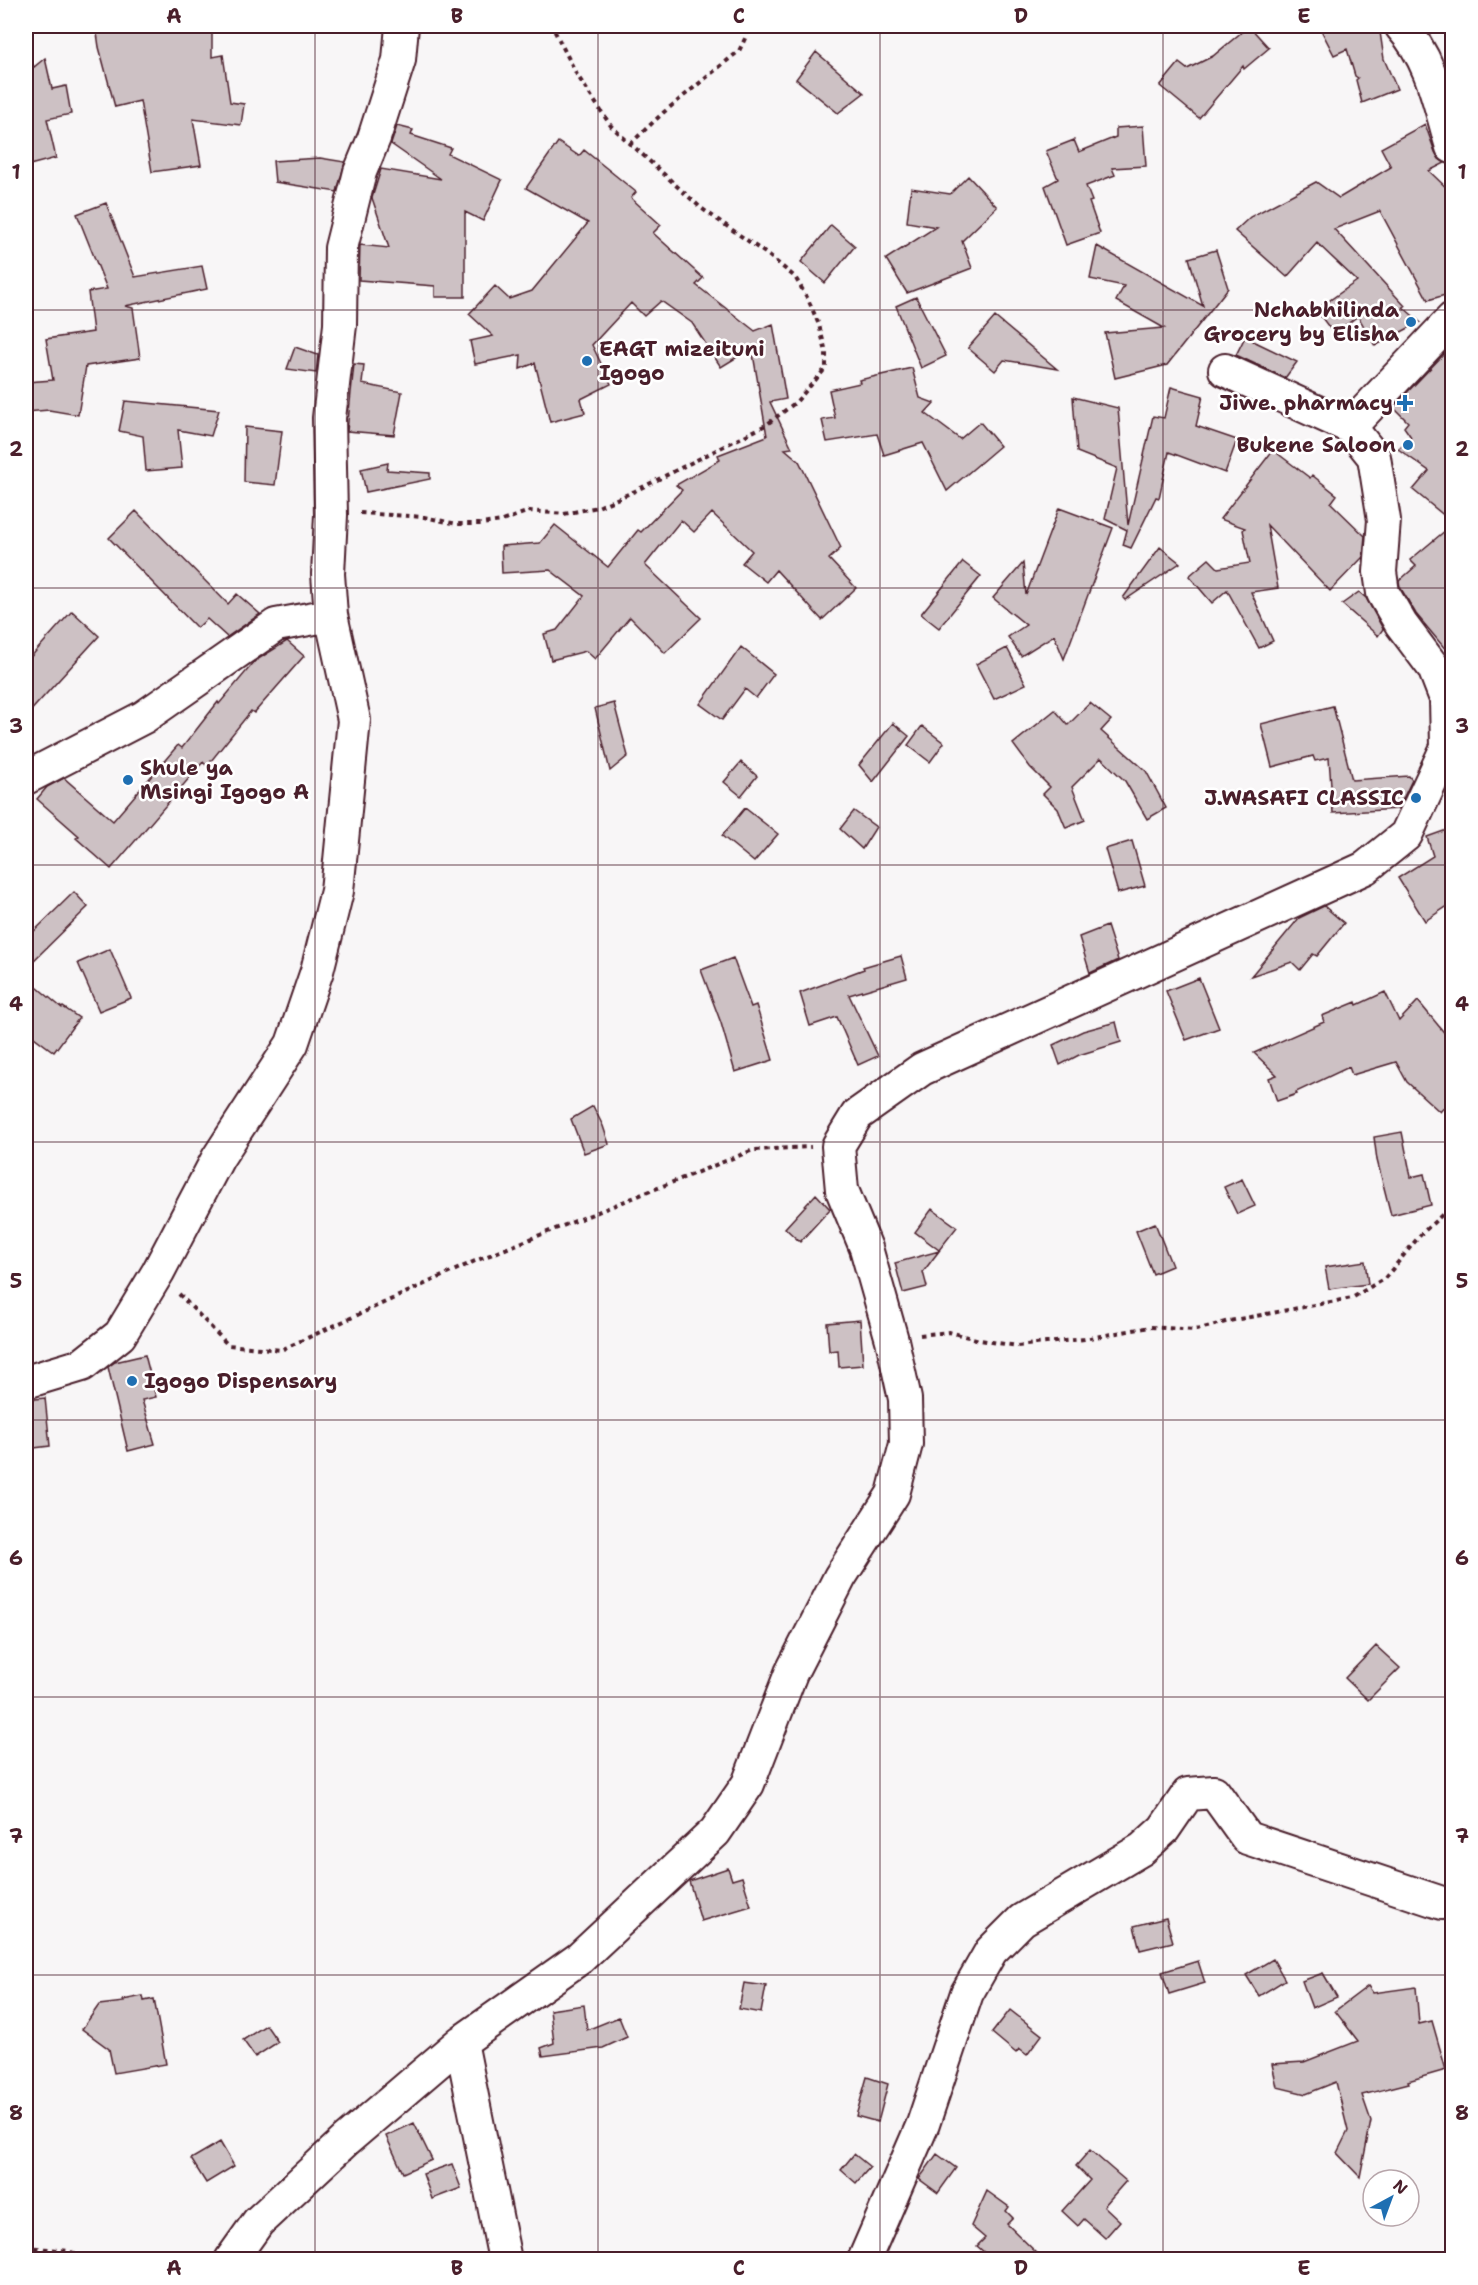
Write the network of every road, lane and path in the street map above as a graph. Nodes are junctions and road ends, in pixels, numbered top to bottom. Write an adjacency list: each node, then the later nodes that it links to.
1 (402, 26): 10 (street)
2 (552, 26): 5 (path)
3 (751, 26): 5 (path)
4 (1401, 26): 6 (street)
5 (630, 144): 10 (path)
6 (1452, 147)
7 (1452, 319): 9 (street)
8 (1225, 370): 9 (street)
9 (1350, 427): 13 (street)
10 (331, 515): 11 (street)
11 (331, 615): 12 (street); 15 (street)
12 (26, 778)
13 (838, 1146): 15 (path); 16 (street)
14 (1452, 1206): 16 (path)
15 (158, 1272): 17 (street)
16 (892, 1340): 19 (street)
17 (26, 1382)
18 (1442, 1903): 24 (street)
19 (461, 2042): 22 (street); 23 (street)
20 (26, 2247): 21 (path)
21 (88, 2259)
22 (231, 2259)
23 (506, 2259)
24 (864, 2259)

